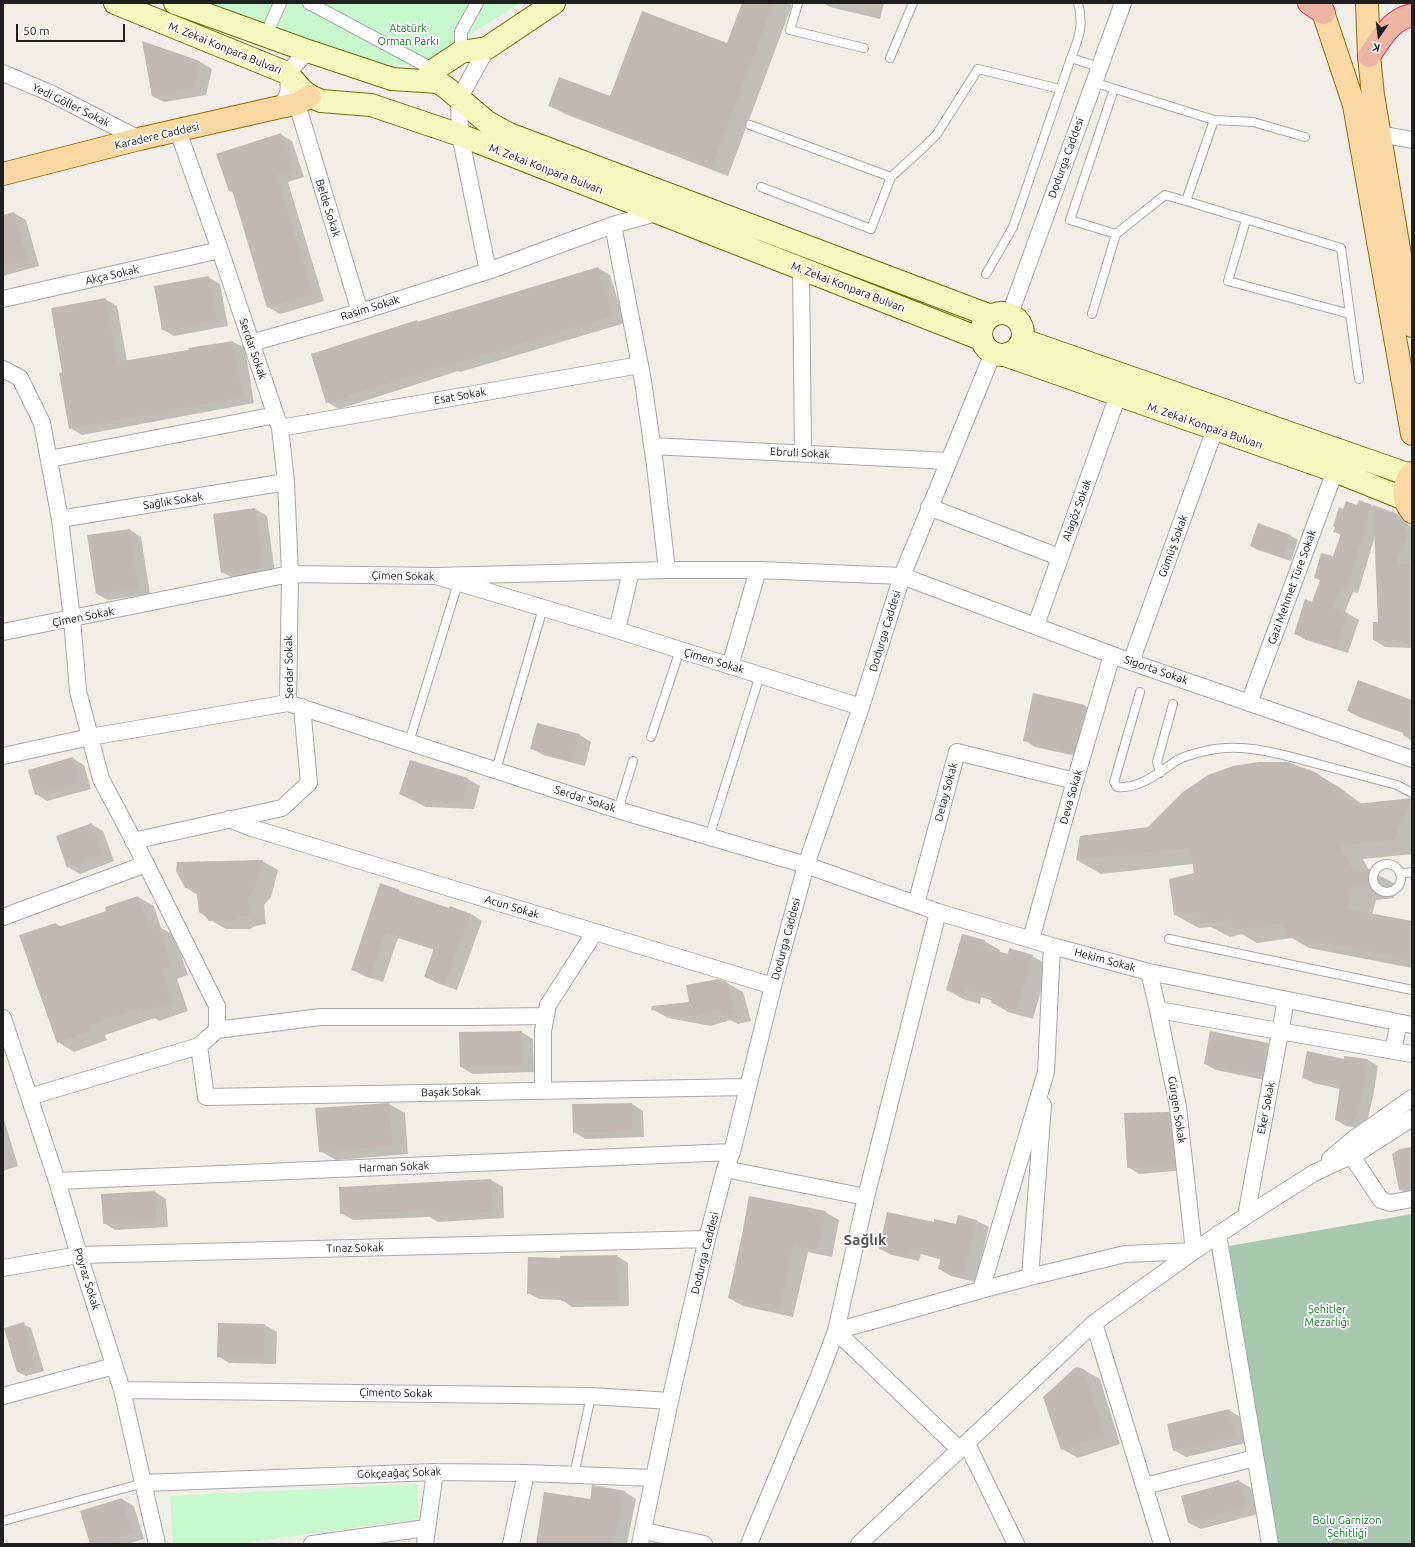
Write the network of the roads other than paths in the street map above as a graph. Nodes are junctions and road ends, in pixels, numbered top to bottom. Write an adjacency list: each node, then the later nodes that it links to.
1 (115, 3): 23 (main road, M. Zekai Konpara Bulvarı)
2 (175, 3): 14 (main road, M. Zekai Konpara Bulvarı)
3 (280, 3): 14 (street)
4 (309, 3): 24 (street)
5 (477, 3): 18 (street)
6 (554, 3): 15 (main road)
7 (798, 3): 16 (lane)
8 (913, 3): 20 (lane)
9 (1078, 3): 21 (lane)
10 (1123, 3): 25 (street, Dodurga Caddesi)
11 (1367, 3): 19 (main road)
12 (1318, 6): 65 (main road)
13 (1412, 15): 19 (highway)
14 (266, 35): 17 (main road, M. Zekai Konpara Bulvarı)
15 (487, 48): 18 (main road); 28 (street)
16 (864, 48)
17 (308, 51): 23 (street); 24 (main road, M. Zekai Konpara Bulvarı)
18 (460, 52): 24 (main road)
19 (1368, 56): 33 (main road)
20 (890, 58)
21 (1071, 58): 25 (lane); 26 (lane)
22 (3, 73): 36 (street, Yedi Göller Sokak)
23 (287, 73): 29 (main road, M. Zekai Konpara Bulvarı)
24 (429, 75): 28 (main road, M. Zekai Konpara Bulvarı)
25 (1096, 75): 27 (lane); 54 (street, Dodurga Caddesi)
26 (1060, 89): 39 (lane); 49 (lane)
27 (1114, 89): 30 (lane); 45 (lane)
28 (459, 99): 34 (street); 54 (main road, M. Zekai Konpara Bulvarı)
29 (296, 102): 32 (main road, Karadere Caddesi); 34 (main road, M. Zekai Konpara Bulvarı); 51 (street, Belde Sokak)
30 (1214, 120): 35 (lane); 41 (lane)
31 (750, 125): 39 (lane)
32 (178, 131): 36 (main road, Karadere Caddesi); 46 (street, Serdar Sokak)
33 (1379, 134): 37 (street); 55 (main road)
34 (460, 136): 42 (main road, M. Zekai Konpara Bulvarı); 48 (street)
35 (1305, 136)
36 (139, 139): 38 (main road, Karadere Caddesi)
37 (1412, 140)
38 (3, 174)
39 (891, 177): 40 (lane)
40 (761, 187)
41 (1186, 201): 43 (lane); 45 (lane)
42 (656, 213): 44 (street, Rasim Sokak); 47 (main road, M. Zekai Konpara Bulvarı)
43 (1246, 220): 53 (lane); 53 (lane)
44 (614, 225): 48 (street, Rasim Sokak); 59 (street)
45 (1116, 234): 52 (lane)
46 (220, 250): 50 (street, Akça Sokak); 57 (street, Serdar Sokak)
47 (801, 268): 58 (main road, M. Zekai Konpara Bulvarı); 67 (street)
48 (488, 271): 51 (street, Rasim Sokak)
49 (986, 274)
50 (3, 299)
51 (360, 312): 57 (street, Rasim Sokak)
52 (1092, 314)
53 (1350, 314): 61 (lane)
54 (1000, 315): 56 (main road); 58 (main road)
55 (1412, 326)
56 (1022, 340): 58 (main road); 71 (main road, M. Zekai Konpara Bulvarı)
57 (251, 343): 63 (street, Serdar Sokak)
58 (993, 349): 62 (main road, M. Zekai Konpara Bulvarı); 69 (street, Dodurga Caddesi)
59 (640, 365): 63 (street, Esat Sokak); 66 (street)
60 (3, 369): 68 (street)
61 (1359, 379)
62 (1118, 395): 64 (main road, M. Zekai Konpara Bulvarı); 76 (street, Alagöz Sokak)
63 (278, 422): 68 (street, Esat Sokak); 72 (street, Serdar Sokak)
64 (1215, 429): 70 (main road, M. Zekai Konpara Bulvarı); 91 (street, Gümüş Sokak)
65 (1412, 434)
66 (652, 446): 67 (street, Ebruli Sokak); 77 (street)
67 (803, 453): 69 (street, Ebruli Sokak)
68 (49, 460): 75 (street)
69 (948, 460): 73 (street, Dodurga Caddesi)
70 (1335, 471): 74 (main road, M. Zekai Konpara Bulvarı); 95 (street, Gazi Mehmet Türe Sokak)
71 (1411, 474): 74 (main road)
72 (286, 482): 75 (street, Sağlık Sokak); 80 (street, Serdar Sokak)
73 (929, 506): 76 (street); 82 (street, Dodurga Caddesi)
74 (1408, 506)
75 (60, 519): 85 (street)
76 (1059, 557): 86 (street, Alagöz Sokak)
77 (666, 570): 78 (street, Sigorta Sokak); 79 (street, Sigorta Sokak)
78 (758, 570): 82 (street, Sigorta Sokak); 92 (street)
79 (631, 571): 81 (street, Sigorta Sokak); 87 (street)
80 (290, 574): 81 (street, Çimen Sokak); 85 (street, Çimen Sokak); 97 (street, Serdar Sokak)
81 (436, 576): 83 (street, Çimen Sokak)
82 (902, 576): 86 (street, Sigorta Sokak); 98 (street, Dodurga Caddesi)
83 (458, 583): 84 (street, Çimen Sokak); 101 (lane)
84 (543, 608): 87 (street, Çimen Sokak); 105 (lane)
85 (72, 619): 88 (street, Çimen Sokak); 99 (street)
86 (1036, 625): 90 (street, Sigorta Sokak)
87 (617, 630): 89 (street, Çimen Sokak)
88 (3, 632)
89 (680, 650): 92 (street, Çimen Sokak); 100 (lane)
90 (1112, 655): 91 (street, Sigorta Sokak); 107 (street, Deva Sokak)
91 (1131, 662): 95 (street, Sigorta Sokak)
92 (730, 666): 93 (street, Çimen Sokak)
93 (760, 675): 98 (street, Çimen Sokak); 111 (lane)
94 (1140, 692): 106 (lane)
95 (1249, 703): 103 (street, Sigorta Sokak)
96 (1173, 704): 106 (lane)
97 (295, 705): 99 (street); 101 (street, Serdar Sokak); 110 (street)
98 (861, 707): 114 (street, Dodurga Caddesi)
99 (90, 737): 102 (street); 112 (street)
100 (651, 737)
101 (409, 742): 105 (street, Serdar Sokak)
102 (3, 756)
103 (1412, 759)
104 (633, 761): 109 (lane)
105 (496, 770): 109 (street, Serdar Sokak)
106 (1160, 773): 108 (lane)
107 (1075, 781): 117 (street, Detay Sokak); 121 (street, Deva Sokak)
108 (1412, 793)
109 (618, 810): 111 (street, Serdar Sokak)
110 (229, 819): 112 (street); 120 (street, Acun Sokak)
111 (709, 836): 114 (street, Serdar Sokak)
112 (133, 841): 113 (street)
113 (146, 864): 119 (street); 132 (street)
114 (806, 865): 117 (street, Hekim Sokak); 125 (street, Dodurga Caddesi)
115 (1412, 872): 116 (lane)
116 (1400, 874)
117 (916, 904): 118 (street, Hekim Sokak)
118 (938, 912): 121 (street, Hekim Sokak); 148 (street)
119 (3, 916)
120 (595, 932): 125 (street, Acun Sokak); 129 (street)
121 (1031, 939): 123 (street, Hekim Sokak)
122 (1169, 939): 126 (lane)
123 (1052, 946): 124 (street, Hekim Sokak); 137 (street)
124 (1149, 972): 127 (street, Hekim Sokak); 128 (street, Gürgen Sokak)
125 (773, 986): 138 (street, Dodurga Caddesi)
126 (1412, 990)
127 (1286, 1000): 131 (street, Hekim Sokak); 133 (street, Eker Sokak)
128 (1158, 1010): 133 (street); 153 (street, Gürgen Sokak)
129 (546, 1016): 132 (street); 139 (street)
130 (3, 1018): 140 (street, Poyraz Sokak)
131 (1405, 1024): 135 (street)
132 (217, 1030): 134 (street)
133 (1280, 1031): 135 (street); 150 (street, Eker Sokak)
134 (200, 1046): 139 (street, Başak Sokak); 140 (street)
135 (1393, 1050): 136 (street)
136 (1412, 1054)
137 (1046, 1072): 156 (street); 157 (street)
138 (747, 1087): 139 (street, Başak Sokak); 143 (street, Dodurga Caddesi)
139 (543, 1090)
140 (28, 1097): 147 (street, Poyraz Sokak)
141 (1412, 1098): 146 (street)
142 (1409, 1125): 144 (street)
143 (732, 1152): 145 (street, Dodurga Caddesi); 147 (street, Harman Sokak)
144 (1351, 1155): 146 (street); 149 (street)
145 (725, 1169): 148 (street); 152 (street, Dodurga Caddesi)
146 (1314, 1173): 150 (street)
147 (57, 1181): 154 (street, Poyraz Sokak)
148 (866, 1197): 159 (street)
149 (1412, 1198)
150 (1246, 1216): 151 (street)
151 (1218, 1234): 153 (street); 166 (street)
152 (708, 1239): 154 (street, Tınaz Sokak); 164 (street, Dodurga Caddesi)
153 (1194, 1251): 156 (street); 158 (street)
154 (79, 1256): 155 (street, Tınaz Sokak); 160 (street, Poyraz Sokak)
155 (3, 1268)
156 (1030, 1277): 157 (street)
157 (981, 1290): 159 (street)
158 (1094, 1323): 165 (street); 172 (street)
159 (836, 1331): 165 (street); 181 (street)
160 (114, 1366): 161 (street, Poyraz Sokak); 162 (street)
161 (122, 1390): 163 (street, Çimento Sokak); 171 (street, Poyraz Sokak)
162 (3, 1396)
163 (591, 1396): 164 (street, Çimento Sokak); 169 (lane)
164 (670, 1401): 170 (street, Dodurga Caddesi)
165 (963, 1447): 182 (street); 183 (street)
166 (1255, 1458): 172 (street); 185 (street)
167 (435, 1472): 168 (street, Gökçeağaç Sokak); 171 (street, Gökçeağaç Sokak); 174 (street)
168 (526, 1473): 169 (street, Gökçeağaç Sokak); 179 (street)
169 (574, 1475): 170 (street, Gökçeağaç Sokak)
170 (654, 1478): 175 (street, Dodurga Caddesi)
171 (144, 1483): 173 (lane); 176 (street, Poyraz Sokak)
172 (1145, 1486): 184 (street)
173 (3, 1521)
174 (426, 1528): 177 (street); 178 (street)
175 (642, 1537): 180 (street)
176 (157, 1544)
177 (312, 1544)
178 (425, 1544)
179 (511, 1544)
180 (704, 1544)
181 (749, 1544)
182 (859, 1544)
183 (1016, 1544)
184 (1162, 1544)
185 (1270, 1544)

